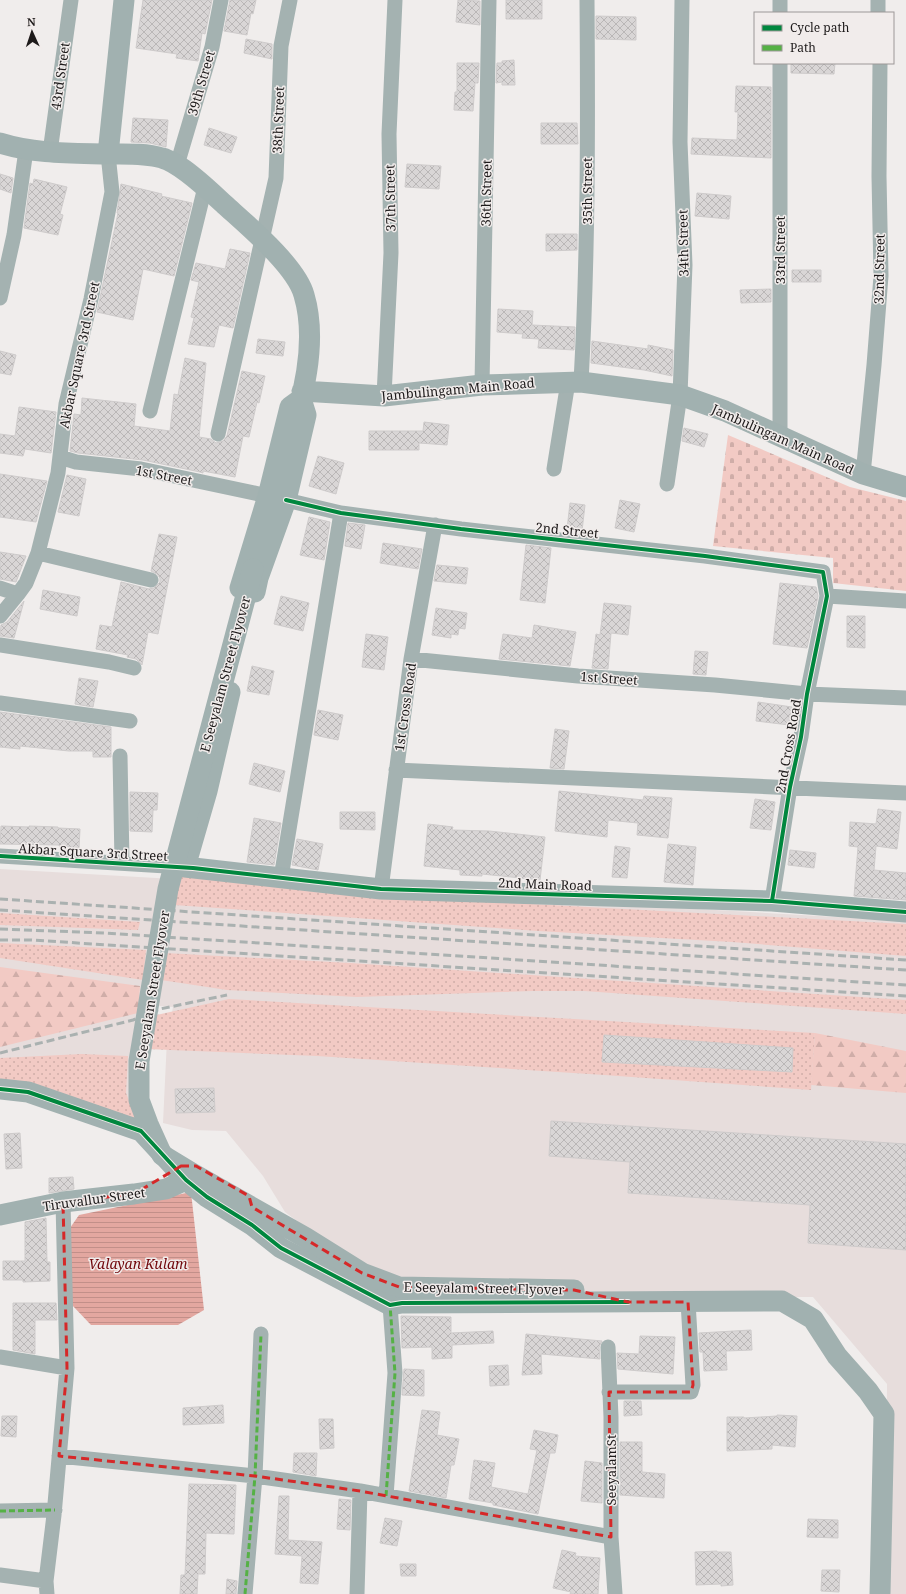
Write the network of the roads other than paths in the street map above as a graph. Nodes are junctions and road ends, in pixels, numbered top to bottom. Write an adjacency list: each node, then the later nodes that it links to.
1 (71, 0): 17 (street, 43rd Street)
2 (124, 0): 18 (street)
3 (221, 0): 19 (street, 39th Street)
4 (290, 0): 21 (street, 38th Street)
5 (395, 0): 26 (street, 37th Street)
6 (489, 0): 24 (street, 36th Street)
7 (587, 0): 23 (street, 35th Street)
8 (682, 0): 25 (street, 34th Street)
9 (780, 0): 11 (street)
10 (878, 0): 12 (street)
11 (780, 12)
12 (878, 12)
13 (780, 64): 30 (street, 33rd Street)
14 (880, 64): 33 (street, 32nd Street)
15 (0, 143): 16 (street, E Seeyalam Street Flyover)
16 (26, 150): 17 (street, E Seeyalam Street Flyover); 22 (street)
17 (50, 152): 18 (street, E Seeyalam Street Flyover)
18 (108, 154): 19 (street, E Seeyalam Street Flyover); 31 (street, Akbar Square 3rd Street)
19 (177, 165): 20 (street, E Seeyalam Street Flyover)
20 (205, 187): 21 (street, E Seeyalam Street Flyover); 28 (street)
21 (263, 240): 27 (street, E Seeyalam Street Flyover); 29 (street, 38th Street)
22 (0, 298)
23 (575, 382): 24 (street, Jambulingam Main Road); 25 (street, Jambulingam Main Road); 32 (street, 35th Street)
24 (482, 385): 26 (street, Jambulingam Main Road)
25 (680, 395): 30 (street, Jambulingam Main Road); 34 (street, 34th Street)
26 (384, 396): 27 (street, Jambulingam Main Road)
27 (301, 399): 36 (street); 68 (street, E Seeyalam Street Flyover, bridge)
28 (150, 411)
29 (218, 434)
30 (780, 437): 33 (street, Jambulingam Main Road)
31 (60, 458): 36 (street, 1st Street); 39 (street, Akbar Square 3rd Street)
32 (554, 469)
33 (863, 474): 35 (street, Jambulingam Main Road)
34 (667, 484)
35 (906, 487)
36 (277, 498): 37 (street, 2nd Street); 59 (street)
37 (341, 513): 38 (street, 2nd Street); 60 (street)
38 (435, 525): 43 (street, 2nd Street); 47 (street, 1st Cross Road)
39 (38, 554): 40 (street); 42 (street, Akbar Square 3rd Street)
40 (151, 580)
41 (0, 588): 42 (street)
42 (18, 594): 45 (street, Akbar Square 3rd Street)
43 (827, 596): 44 (street); 49 (street, 2nd Cross Road)
44 (906, 601)
45 (0, 616)
46 (0, 645): 48 (street)
47 (411, 659): 49 (street, 1st Street); 54 (street, 1st Cross Road)
48 (134, 668)
49 (807, 694): 50 (street, 1st Street); 55 (street, 2nd Cross Road)
50 (906, 698)
51 (0, 703): 52 (street)
52 (130, 721)
53 (120, 756): 58 (street)
54 (396, 770): 55 (street); 61 (street, 1st Cross Road)
55 (790, 788): 56 (street); 62 (street, 2nd Cross Road)
56 (906, 794)
57 (0, 856): 58 (street, Akbar Square 3rd Street)
58 (122, 862): 59 (street, Akbar Square 3rd Street)
59 (185, 867): 60 (street, 2nd Main Road)
60 (281, 878): 61 (street, 2nd Main Road)
61 (381, 889): 62 (street, 2nd Main Road)
62 (772, 901): 63 (street, 2nd Main Road)
63 (906, 912)
64 (0, 1089): 65 (street)
65 (181, 1174): 66 (street, Tiruvallur Street); 70 (street)
66 (63, 1202): 67 (street, Tiruvallur Street); 74 (street)
67 (0, 1215)
68 (628, 1302): 69 (street); 70 (street)
69 (688, 1302): 75 (street); 88 (street)
70 (390, 1305): 79 (street)
71 (261, 1334): 77 (street)
72 (608, 1346): 75 (street, SeeyalamSt)
73 (0, 1357): 74 (street)
74 (67, 1368): 76 (street)
75 (609, 1392): 82 (street, SeeyalamSt)
76 (59, 1456): 77 (street); 80 (street)
77 (255, 1476): 78 (street); 85 (street)
78 (360, 1491): 79 (street); 86 (street)
79 (386, 1496): 82 (street)
80 (54, 1510): 81 (street); 84 (street)
81 (0, 1511)
82 (611, 1537): 87 (street, SeeyalamSt)
83 (0, 1575): 84 (street)
84 (47, 1588)
85 (245, 1594)
86 (356, 1594)
87 (615, 1594)
88 (880, 1594)

